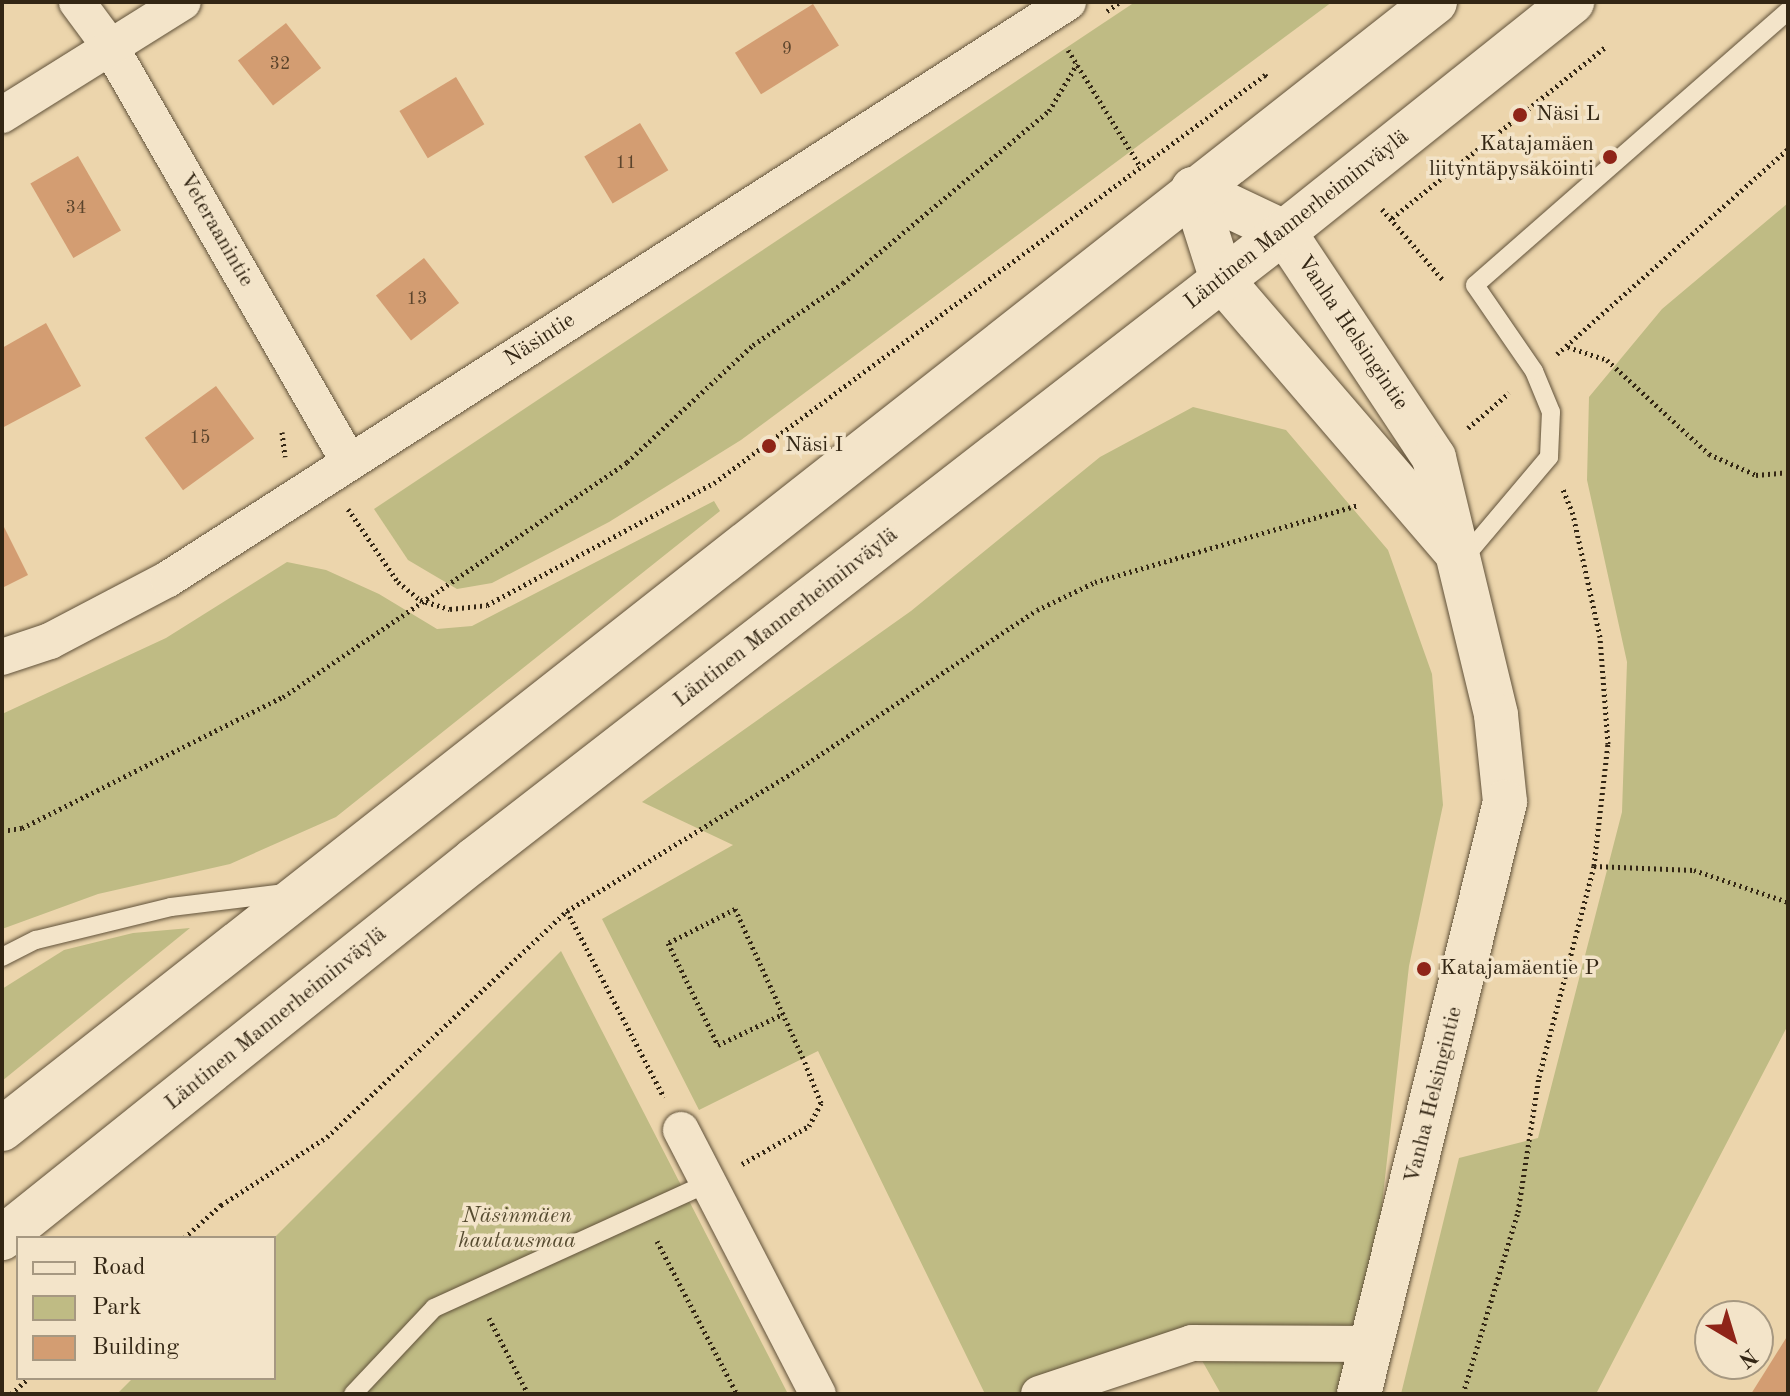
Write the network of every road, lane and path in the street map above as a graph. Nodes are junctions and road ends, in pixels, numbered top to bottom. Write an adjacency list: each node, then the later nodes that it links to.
1 (77, 2): 8 (street, Veteraanintie)
2 (183, 2): 8 (street)
3 (1068, 2): 23 (street, Näsintie)
4 (1435, 2): 9 (main road)
5 (1572, 2): 13 (main road, Läntinen Mannerheiminväylä)
6 (1788, 11): 20 (lane)
7 (1607, 46): 15 (path)
8 (111, 48): 10 (street); 23 (street, Veteraanintie)
9 (1296, 112): 12 (path); 14 (main road)
10 (2, 115)
11 (1788, 149): 19 (path)
12 (1140, 166): 28 (path); 28 (path)
13 (1350, 179): 15 (path); 16 (main road, Läntinen Mannerheiminväylä)
14 (1193, 189): 16 (main road, Vanha Helsingintie); 17 (main road, Vanha Helsingintie); 32 (main road)
15 (1392, 218): 18 (path)
16 (1284, 232): 17 (main road, Läntinen Mannerheiminväylä); 22 (main road, Vanha Helsingintie)
17 (1222, 280): 25 (main road, Vanha Helsingintie); 42 (main road, Läntinen Mannerheiminväylä)
18 (1447, 284)
19 (1568, 347): 20 (path); 24 (path)
20 (1534, 371): 21 (lane); 22 (path)
21 (1549, 457): 27 (lane); 31 (path)
22 (1434, 458): 27 (main road, Vanha Helsingintie)
23 (349, 462): 29 (street, Näsintie)
24 (1788, 472)
25 (1398, 485): 27 (main road, Vanha Helsingintie); 34 (path)
26 (347, 508): 28 (path)
27 (1462, 560): 44 (main road, Vanha Helsingintie)
28 (420, 600): 30 (path)
29 (2, 657)
30 (2, 831)
31 (1594, 866): 33 (path); 53 (path)
32 (300, 892): 35 (lane); 37 (main road)
33 (1788, 902)
34 (567, 911): 38 (path); 41 (path)
35 (2, 957)
36 (783, 1014): 36 (path); 39 (path)
37 (2, 1129)
38 (681, 1130): 39 (street)
39 (706, 1184): 40 (lane); 50 (street)
40 (642, 1212): 43 (lane); 49 (path)
41 (186, 1236)
42 (2, 1238)
43 (475, 1289): 47 (lane); 48 (path)
44 (1372, 1344): 51 (street); 52 (main road, Vanha Helsingintie)
45 (27, 1380): 46 (path)
46 (11, 1394)
47 (353, 1394)
48 (528, 1394)
49 (737, 1394)
50 (818, 1394)
51 (1039, 1394)
52 (1359, 1394)
53 (1463, 1394)

